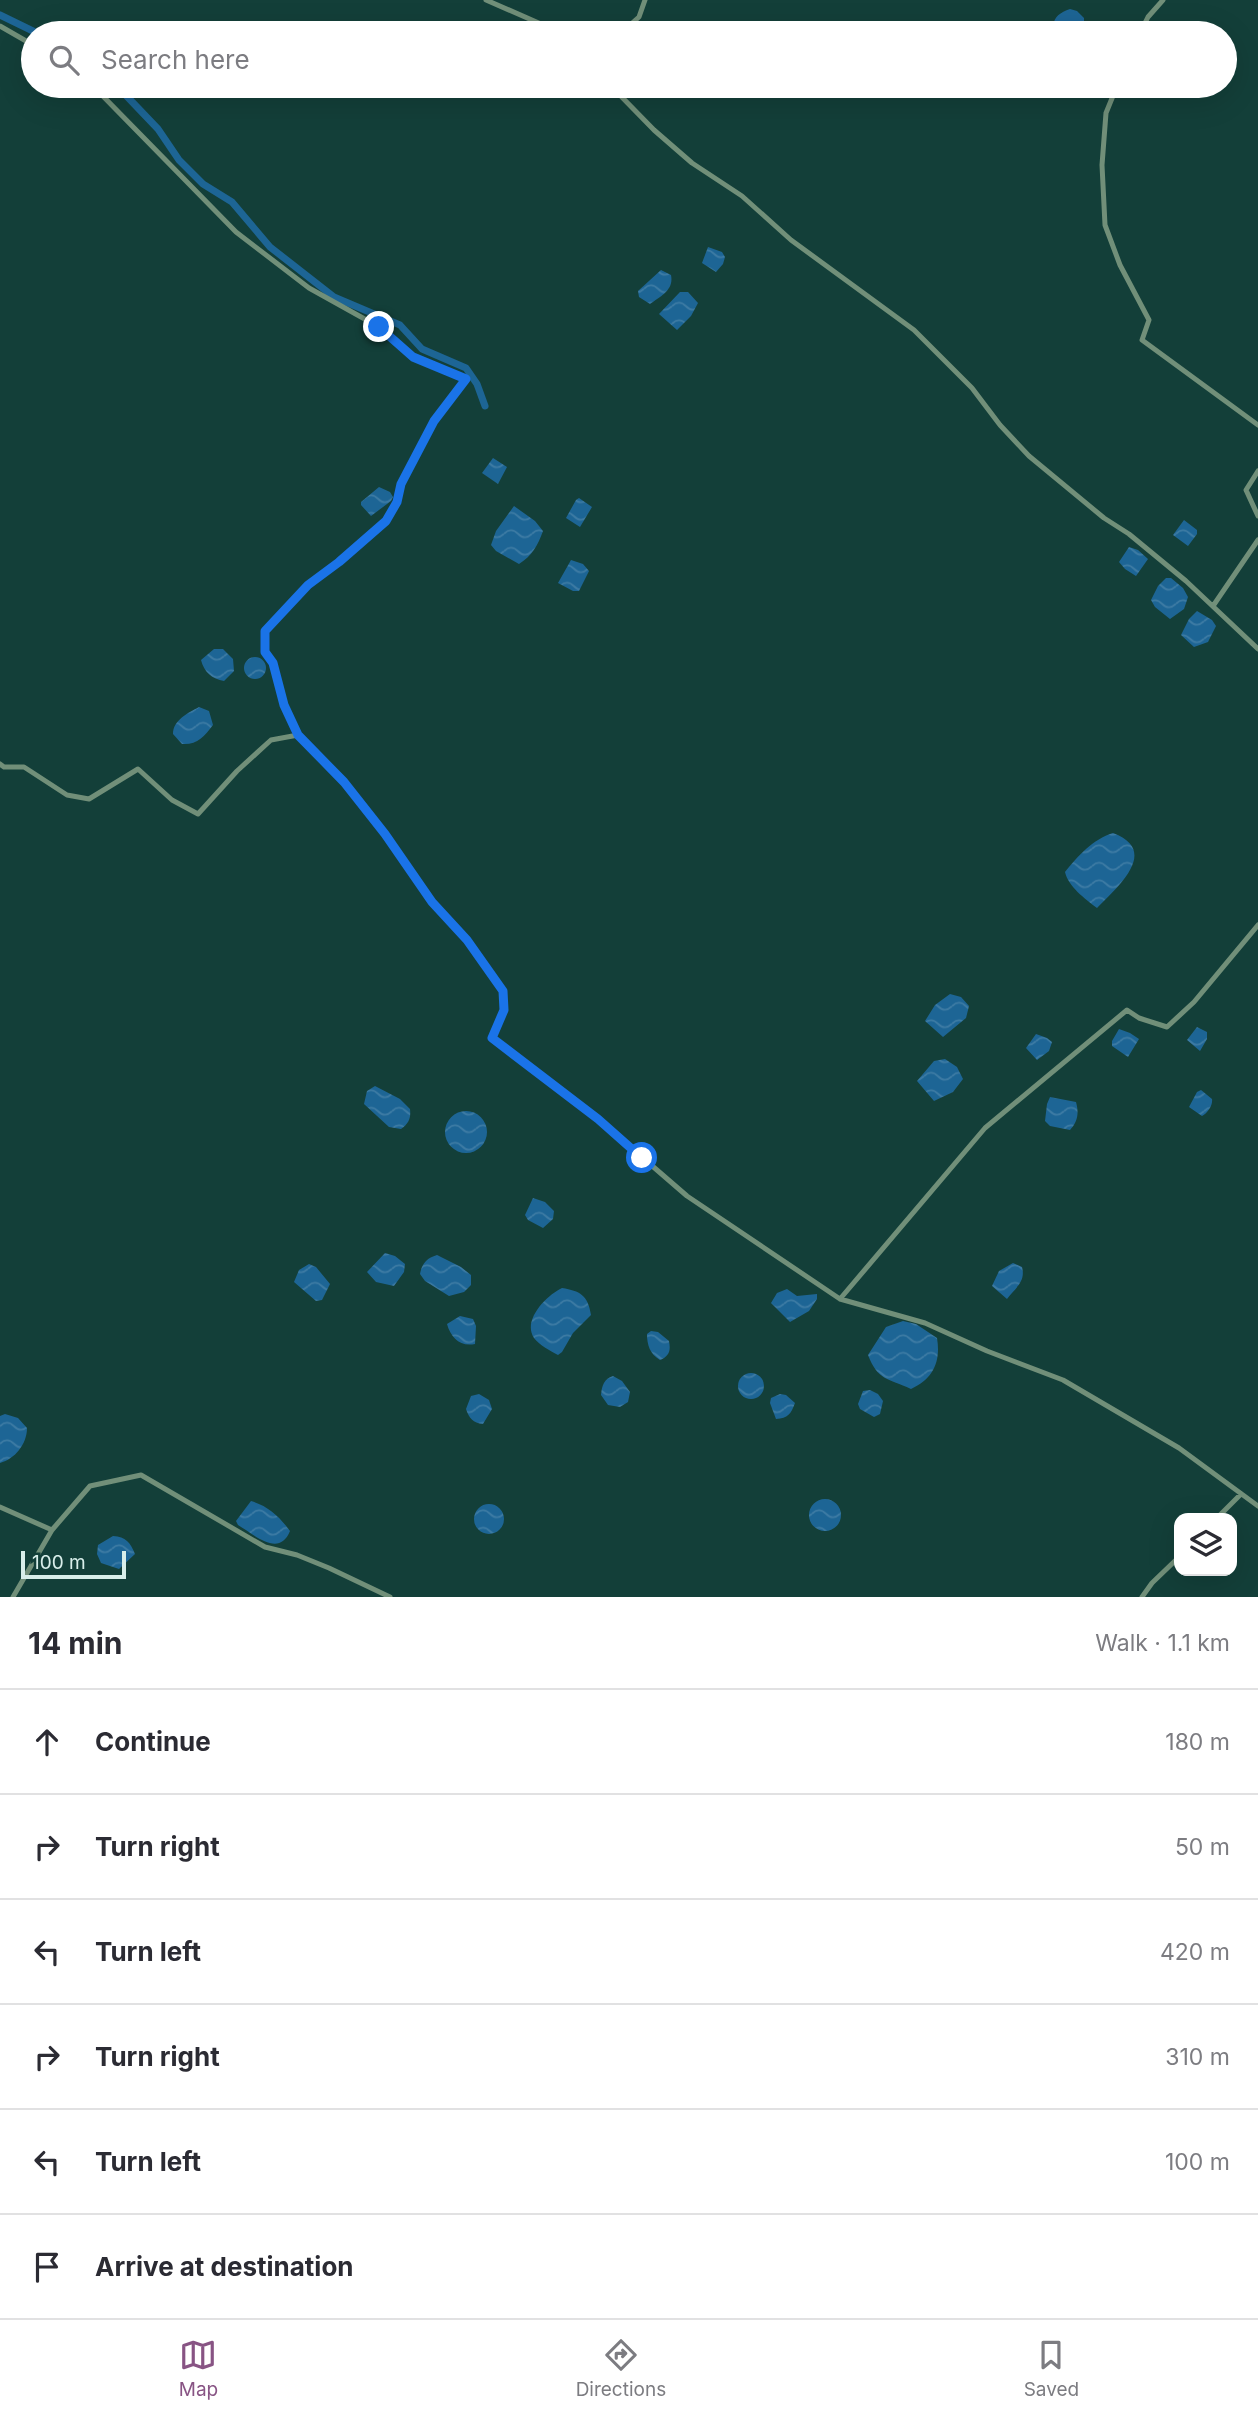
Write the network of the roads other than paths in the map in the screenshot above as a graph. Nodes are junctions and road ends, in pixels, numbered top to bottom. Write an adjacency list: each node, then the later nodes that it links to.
1 (486, 0): 4 (street)
2 (645, 0): 5 (street)
3 (1163, 0): 6 (street)
4 (534, 21)
5 (634, 21)
6 (1146, 21)
7 (0, 26): 8 (street)
8 (21, 38)
9 (105, 98): 18 (street)
10 (623, 98): 16 (street)
11 (1112, 98): 12 (street)
12 (1258, 425)
13 (1258, 471): 14 (street)
14 (1258, 516)
15 (1258, 540): 16 (street)
16 (1213, 606): 17 (street)
17 (1258, 649)
18 (298, 735): 19 (street); 21 (street)
19 (0, 764)
20 (1258, 925): 21 (street)
21 (840, 1298): 22 (street)
22 (1241, 1494): 23 (street); 25 (street)
23 (1258, 1506)
24 (0, 1507): 26 (street)
25 (1222, 1513)
26 (52, 1530): 28 (street); 29 (street)
27 (1174, 1562): 30 (street)
28 (13, 1597)
29 (390, 1597)
30 (1142, 1597)

